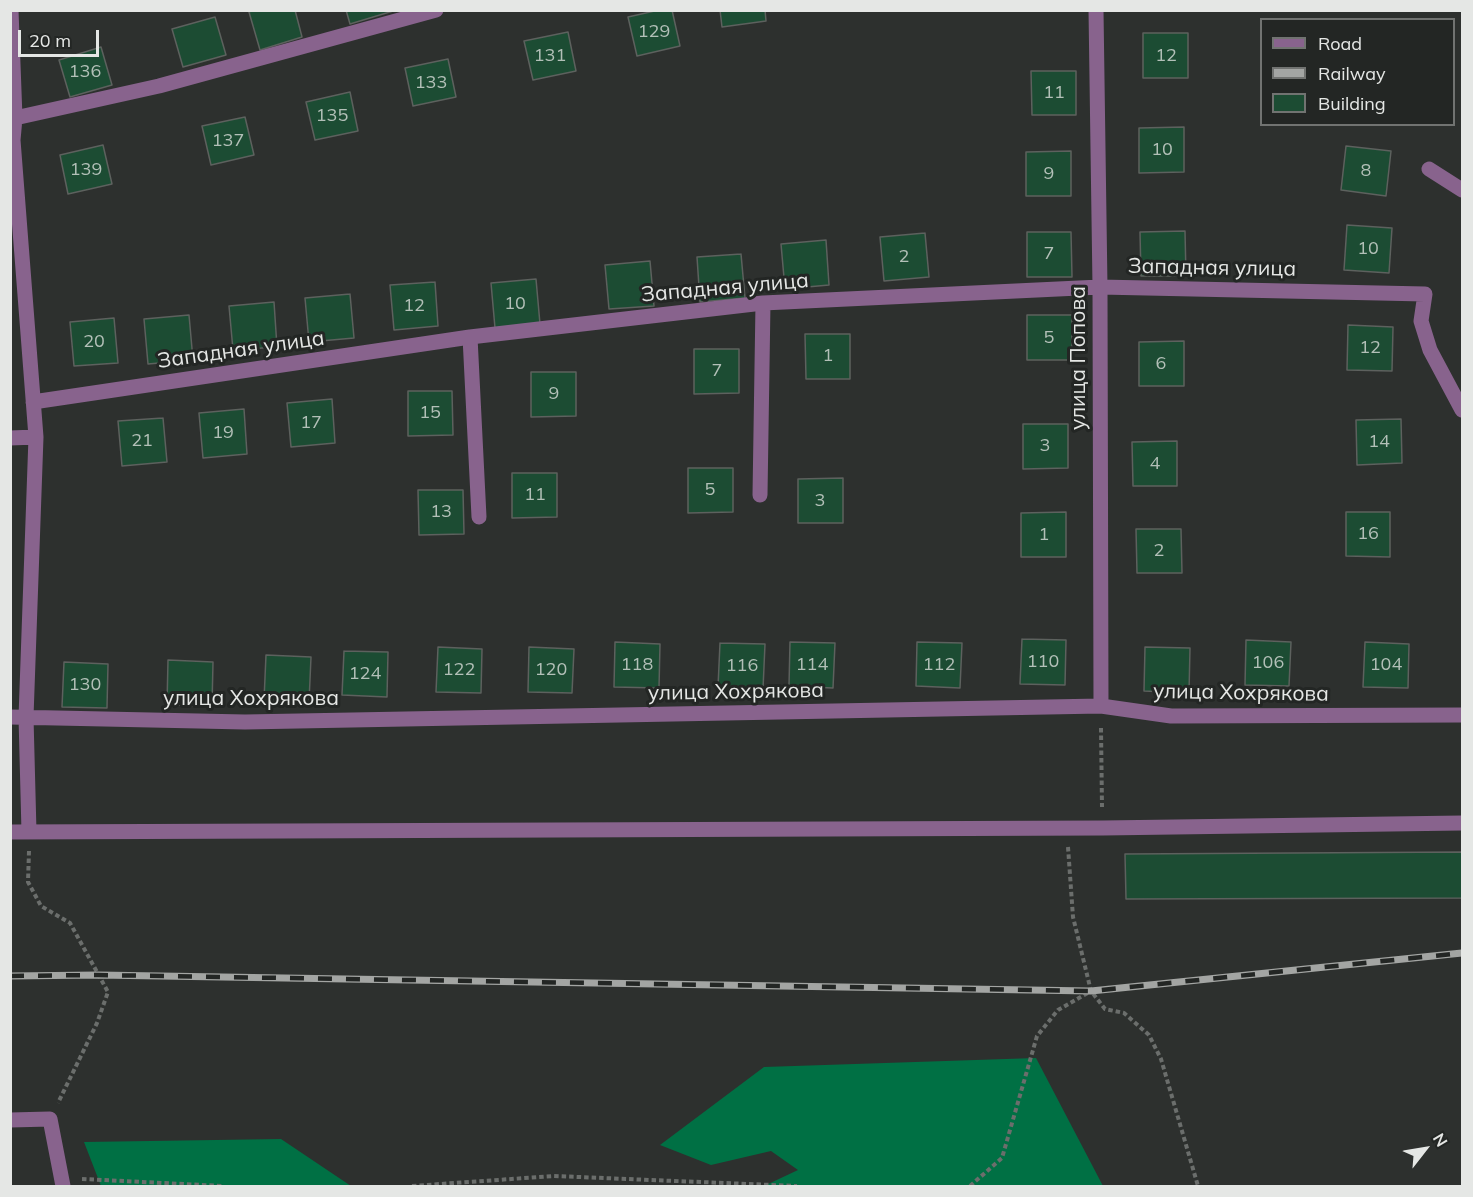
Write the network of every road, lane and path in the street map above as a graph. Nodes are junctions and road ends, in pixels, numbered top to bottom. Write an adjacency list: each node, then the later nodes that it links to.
1 (11, 10): 4 (street)
2 (436, 10): 4 (street)
3 (1096, 10): 8 (street, улица Попова)
4 (15, 118): 5 (street)
5 (12, 140): 11 (street)
6 (1429, 169): 7 (street)
7 (1462, 190)
8 (1100, 287): 9 (street, Западная улица); 12 (street, Западная улица); 17 (street, улица Попова)
9 (763, 303): 10 (street, Западная улица); 15 (street)
10 (470, 337): 11 (street, Западная улица); 16 (street)
11 (33, 402): 13 (street)
12 (1462, 410)
13 (36, 437): 14 (street); 19 (street)
14 (10, 438)
15 (760, 495)
16 (479, 517)
17 (1101, 706): 18 (street, улица Хохрякова); 19 (street, улица Хохрякова); 21 (path)
18 (1462, 715)
19 (18, 717): 24 (street)
20 (1462, 823): 21 (street)
21 (1103, 828): 22 (street)
22 (1067, 829): 24 (street); 25 (path)
23 (10, 832): 24 (street)
24 (29, 832): 26 (path)
25 (1091, 991): 32 (path); 33 (path)
26 (50, 1119): 27 (street); 28 (street)
27 (10, 1120)
28 (61, 1182): 29 (path)
29 (223, 1186)
30 (412, 1186): 31 (path)
31 (797, 1186)
32 (970, 1186)
33 (1198, 1186)

